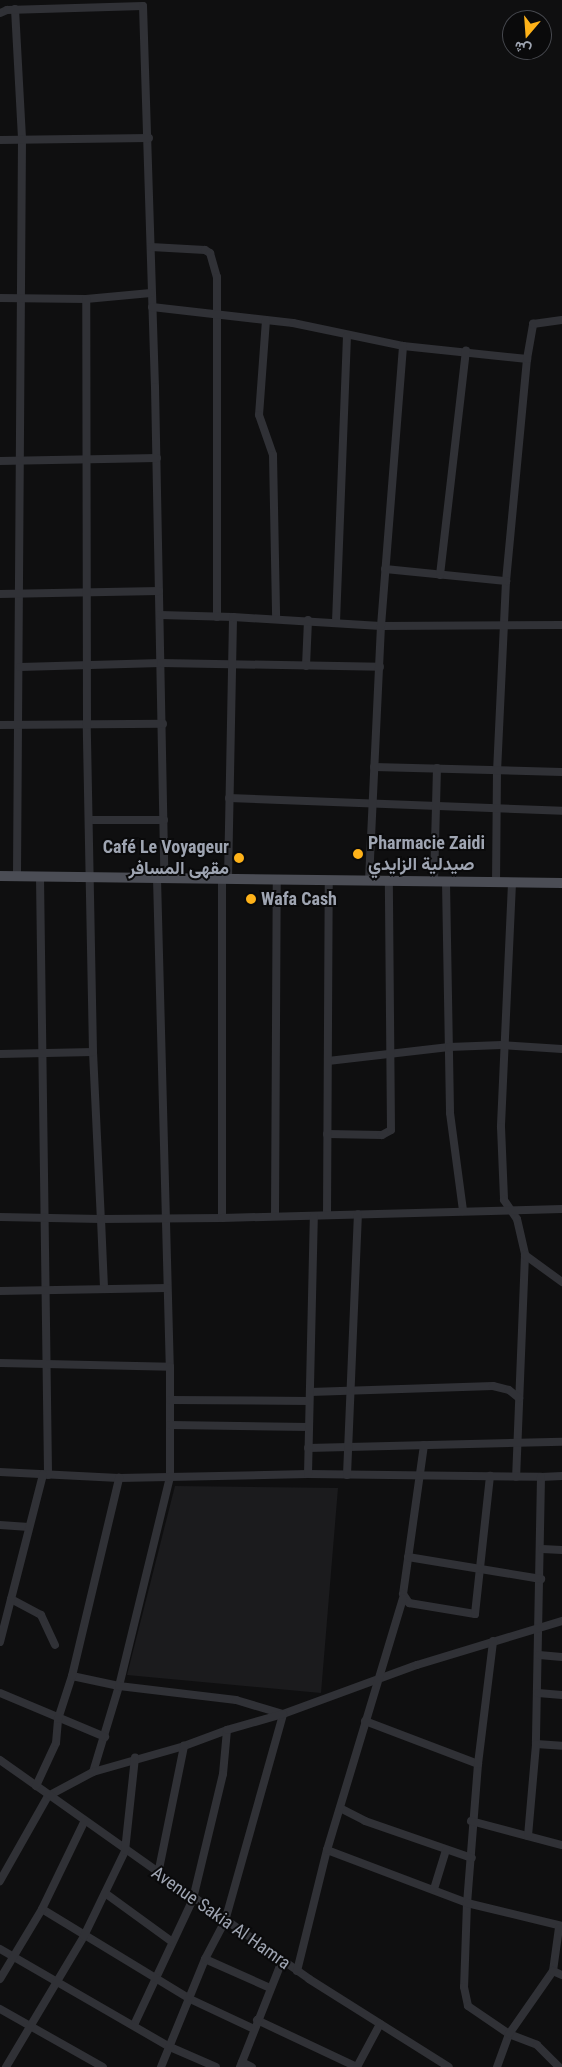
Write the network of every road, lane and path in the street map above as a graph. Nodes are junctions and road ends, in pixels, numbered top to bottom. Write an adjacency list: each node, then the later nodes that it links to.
1 (143, 3): 2 (street); 4 (street)
2 (16, 10): 3 (street); 6 (street)
3 (0, 13)
4 (148, 138): 6 (street); 7 (street)
5 (0, 140): 6 (street)
6 (22, 140): 10 (street)
7 (151, 247): 8 (street); 13 (street)
8 (151, 293): 11 (street); 12 (street)
9 (0, 298): 10 (street)
10 (22, 298): 11 (street); 23 (street)
11 (86, 300): 21 (street)
12 (152, 307): 13 (street); 20 (street)
13 (220, 315): 14 (street); 32 (street)
14 (266, 320): 16 (street); 34 (street)
15 (562, 320): 19 (street)
16 (347, 336): 17 (street); 36 (street)
17 (403, 346): 18 (street); 24 (street)
18 (466, 351): 19 (street); 25 (street)
19 (527, 359): 26 (street)
20 (156, 458): 21 (street); 27 (street)
21 (86, 459): 23 (street); 28 (street)
22 (0, 461): 23 (street)
23 (18, 461): 30 (street)
24 (385, 569): 25 (street); 39 (street)
25 (440, 575): 26 (street)
26 (506, 581): 37 (street)
27 (160, 591): 28 (street); 31 (street)
28 (88, 593): 30 (street); 42 (street)
29 (0, 594): 30 (street)
30 (18, 594): 44 (street)
31 (160, 615): 32 (street); 40 (street)
32 (218, 617): 33 (street)
33 (233, 617): 34 (street); 41 (street)
34 (276, 618): 35 (street)
35 (308, 620): 36 (street); 43 (street)
36 (336, 622): 39 (street)
37 (504, 625): 38 (street); 39 (street); 52 (street)
38 (562, 625)
39 (381, 626): 45 (street)
40 (161, 664): 41 (street); 42 (street); 47 (street)
41 (234, 664): 43 (street); 54 (street)
42 (89, 666): 44 (street); 49 (street)
43 (306, 666): 45 (street)
44 (20, 667): 46 (street)
45 (380, 667): 50 (street)
46 (19, 724): 48 (street); 49 (street); 62 (street)
47 (162, 724): 49 (street); 60 (street)
48 (0, 725)
49 (87, 725): 59 (street)
50 (374, 767): 51 (street); 55 (street)
51 (437, 768): 52 (street); 56 (street)
52 (497, 770): 53 (street); 57 (street)
53 (562, 772)
54 (229, 798): 55 (street); 66 (street)
55 (373, 804): 56 (street); 69 (street)
56 (436, 807): 57 (street); 71 (street)
57 (496, 809): 58 (street); 73 (street)
58 (562, 811)
59 (89, 820): 60 (street); 64 (street)
60 (164, 820): 65 (street)
61 (0, 876): 62 (main road)
62 (18, 876): 63 (main road)
63 (40, 877): 64 (main road); 82 (street)
64 (90, 878): 65 (main road); 79 (street)
65 (161, 878): 66 (main road); 93 (street)
66 (225, 879): 67 (main road); 95 (street)
67 (277, 880): 68 (main road); 90 (street)
68 (329, 880): 69 (main road); 83 (street)
69 (369, 880): 70 (main road)
70 (389, 881): 71 (main road); 80 (street)
71 (434, 882): 72 (main road)
72 (446, 882): 73 (main road); 77 (street)
73 (496, 883): 74 (main road)
74 (512, 883): 75 (main road); 76 (street)
75 (562, 883)
76 (502, 1045): 77 (street); 78 (street); 86 (street)
77 (449, 1047): 80 (street); 87 (street)
78 (562, 1049)
79 (93, 1052): 82 (street); 96 (street)
80 (390, 1053): 83 (street); 84 (street)
81 (0, 1054): 82 (street)
82 (41, 1054): 94 (street)
83 (328, 1062): 84 (street)
84 (327, 1134): 88 (street)
85 (562, 1209): 86 (street)
86 (510, 1210): 87 (street); 97 (street)
87 (463, 1211): 89 (street)
88 (327, 1214): 89 (street); 91 (street)
89 (358, 1214): 106 (street)
90 (275, 1216): 91 (street); 95 (street)
91 (314, 1216): 107 (street)
92 (0, 1217): 94 (street)
93 (164, 1217): 95 (street); 96 (street); 100 (street)
94 (45, 1218): 96 (street); 101 (street)
95 (222, 1218)
96 (101, 1219): 99 (street)
97 (525, 1255): 98 (street); 108 (street)
98 (562, 1282)
99 (104, 1288): 100 (street); 101 (street)
100 (167, 1288): 105 (street)
101 (45, 1290): 102 (street); 104 (street)
102 (0, 1291)
103 (0, 1363): 104 (street)
104 (46, 1363): 105 (street); 118 (street)
105 (170, 1367): 109 (street)
106 (350, 1392): 107 (street); 108 (street); 115 (street)
107 (310, 1397): 109 (street); 111 (street)
108 (519, 1398): 113 (street)
109 (170, 1400): 110 (street)
110 (170, 1425): 111 (street); 124 (street)
111 (309, 1426): 116 (street)
112 (562, 1442): 113 (street)
113 (518, 1443): 114 (street); 125 (street)
114 (424, 1445): 115 (street); 121 (street)
115 (347, 1447): 116 (street); 120 (street)
116 (308, 1448): 119 (street)
117 (0, 1472): 118 (street)
118 (45, 1474): 127 (street); 129 (street)
119 (308, 1474): 120 (street); 124 (street)
120 (347, 1475): 121 (street)
121 (419, 1476): 122 (street); 132 (street)
122 (490, 1476): 125 (street); 133 (street)
123 (562, 1476): 126 (street)
124 (170, 1477): 127 (street); 147 (street)
125 (516, 1477): 126 (street)
126 (541, 1477): 130 (street)
127 (119, 1478): 145 (street)
128 (0, 1525): 129 (street)
129 (29, 1526): 136 (street)
130 (542, 1549): 131 (street); 134 (street)
131 (562, 1550)
132 (408, 1557): 133 (street); 135 (street)
133 (480, 1569): 134 (street); 135 (street)
134 (541, 1579): 138 (street)
135 (403, 1598): 146 (street)
136 (11, 1599): 139 (street); 142 (street)
137 (562, 1621): 138 (street)
138 (540, 1627): 140 (street); 143 (street)
139 (2, 1629): 141 (street)
140 (493, 1641): 146 (street); 161 (street)
141 (0, 1642)
142 (55, 1645)
143 (539, 1655): 144 (street); 148 (street)
144 (562, 1657)
145 (72, 1676): 147 (street); 152 (street)
146 (381, 1678): 151 (street); 153 (street)
147 (118, 1686): 151 (street); 155 (street)
148 (538, 1692): 150 (street); 156 (street)
149 (0, 1693): 152 (street)
150 (562, 1695)
151 (283, 1714): 154 (street); 181 (street)
152 (58, 1719): 155 (street); 163 (street)
153 (365, 1721): 161 (street); 165 (street)
154 (227, 1730): 157 (street); 178 (street)
155 (105, 1737): 162 (street)
156 (536, 1744): 158 (street); 168 (street)
157 (184, 1746): 159 (street); 174 (street)
158 (562, 1746)
159 (135, 1758): 162 (street); 172 (street)
160 (0, 1760): 163 (street, Avenue Sakia Al Hamra)
161 (478, 1764): 166 (street)
162 (93, 1772): 164 (street)
163 (36, 1786): 164 (street, Avenue Sakia Al Hamra)
164 (48, 1796): 167 (street, Avenue Sakia Al Hamra); 175 (street)
165 (340, 1808): 170 (street); 171 (street)
166 (471, 1821): 168 (street); 173 (street)
167 (84, 1822): 172 (street, Avenue Sakia Al Hamra); 180 (street)
168 (528, 1836): 169 (street)
169 (562, 1845)
170 (327, 1850): 176 (street); 189 (street)
171 (446, 1850): 173 (street); 176 (street)
172 (125, 1851): 174 (street, Avenue Sakia Al Hamra); 177 (street)
173 (472, 1858): 179 (street)
174 (158, 1874): 178 (street, Avenue Sakia Al Hamra)
175 (1, 1876)
176 (434, 1889): 179 (street)
177 (105, 1893): 183 (street); 184 (street)
178 (193, 1899): 181 (street, Avenue Sakia Al Hamra); 184 (street)
179 (467, 1902): 182 (street); 203 (street)
180 (42, 1909): 183 (street); 186 (street)
181 (225, 1921): 187 (street); 188 (street, Avenue Sakia Al Hamra)
182 (560, 1927): 190 (street)
183 (84, 1936): 192 (street); 194 (street)
184 (171, 1941): 192 (street)
185 (0, 1949): 186 (street)
186 (13, 1957): 193 (street); 194 (street)
187 (205, 1959): 195 (street); 196 (street)
188 (282, 1961): 189 (street, Avenue Sakia Al Hamra); 195 (street)
189 (297, 1971): 199 (street, Avenue Sakia Al Hamra)
190 (553, 1971): 191 (street); 203 (street)
191 (562, 1974)
192 (156, 1976): 196 (street); 200 (street)
193 (0, 1979)
194 (56, 1982): 200 (street); 201 (street)
195 (270, 1988): 198 (street)
196 (190, 1999): 202 (street); 204 (street)
197 (0, 2010): 201 (street)
198 (257, 2020): 202 (street); 212 (street)
199 (380, 2024): 212 (street); 213 (street, Avenue Sakia Al Hamra)
200 (134, 2025): 204 (street)
201 (30, 2026): 207 (street); 208 (street)
202 (254, 2029): 206 (street)
203 (509, 2034): 214 (street); 215 (street)
204 (170, 2048): 205 (street); 209 (street)
205 (203, 2064): 210 (street)
206 (241, 2065): 211 (street)
207 (6, 2067)
208 (103, 2067)
209 (160, 2067)
210 (216, 2067)
211 (252, 2067)
212 (357, 2067)
213 (450, 2067)
214 (497, 2067)
215 (559, 2067)

